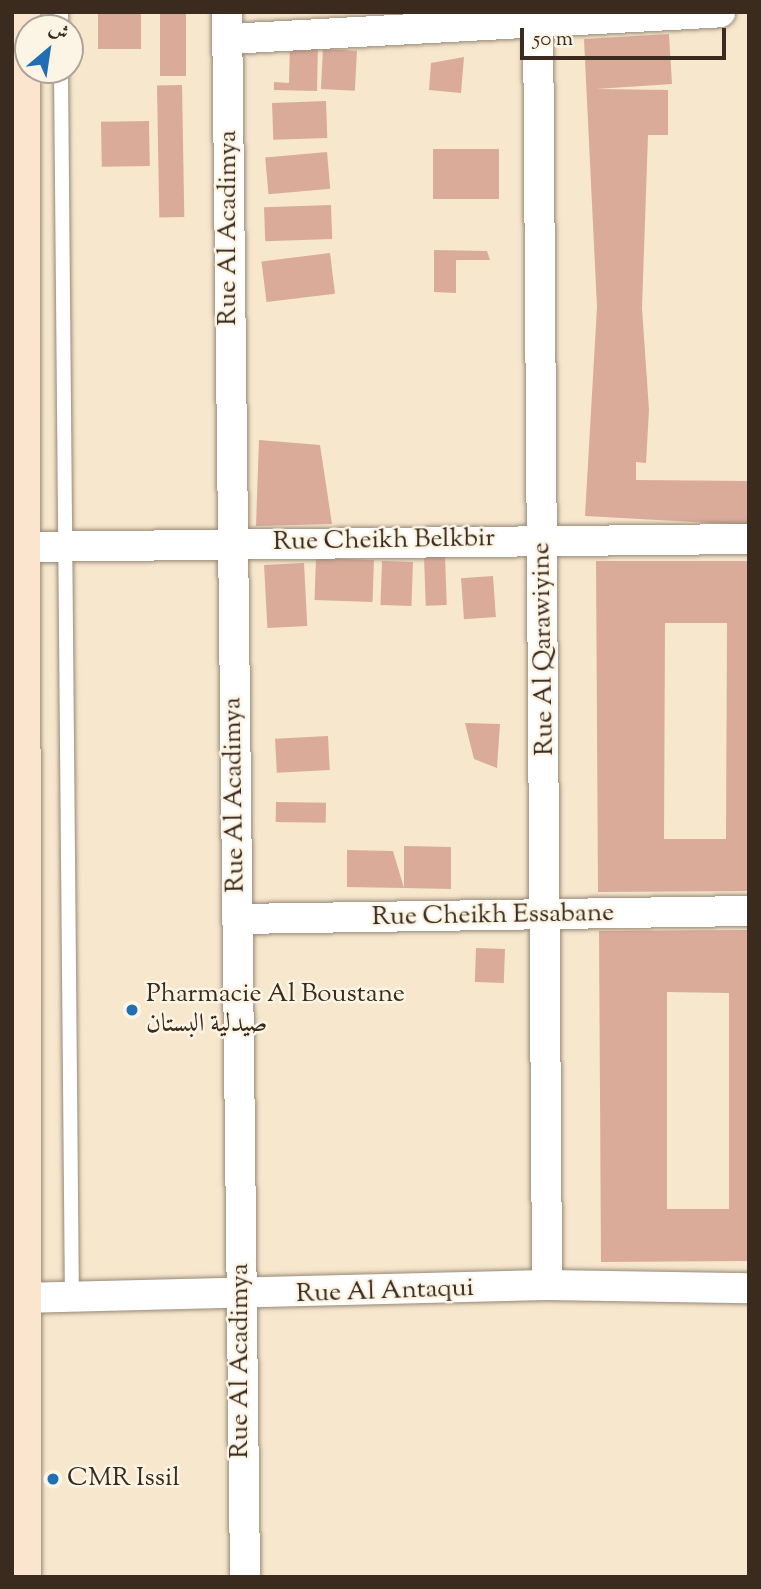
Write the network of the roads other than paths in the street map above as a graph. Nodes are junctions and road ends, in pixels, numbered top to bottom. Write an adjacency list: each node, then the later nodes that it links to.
1 (22, 12): 10 (main road)
2 (720, 12): 3 (street)
3 (538, 17): 4 (street); 6 (street, Rue Al Qarawiyine)
4 (228, 26): 8 (street, Rue Al Acadimya)
5 (61, 84): 9 (lane)
6 (543, 539): 7 (street, Rue Cheikh Belkbir); 8 (street, Rue Cheikh Belkbir); 12 (street, Rue Al Qarawiyine)
7 (749, 539)
8 (230, 544): 9 (street, Rue Cheikh Belkbir); 13 (street, Rue Al Acadimya)
9 (66, 546): 10 (street, Rue Cheikh Belkbir); 16 (lane)
10 (18, 547): 18 (main road)
11 (749, 911): 12 (street, Rue Cheikh Essabane)
12 (546, 915): 13 (street, Rue Cheikh Essabane); 14 (street, Rue Al Qarawiyine)
13 (238, 919): 17 (street, Rue Al Acadimya)
14 (547, 1285): 15 (street, Rue Al Antaqui); 17 (street, Rue Al Antaqui)
15 (749, 1288)
16 (72, 1297): 17 (street, Rue Al Antaqui); 18 (street, Rue Al Antaqui)
17 (240, 1297): 20 (street, Rue Al Acadimya)
18 (20, 1298): 19 (main road)
19 (22, 1577)
20 (245, 1577)

